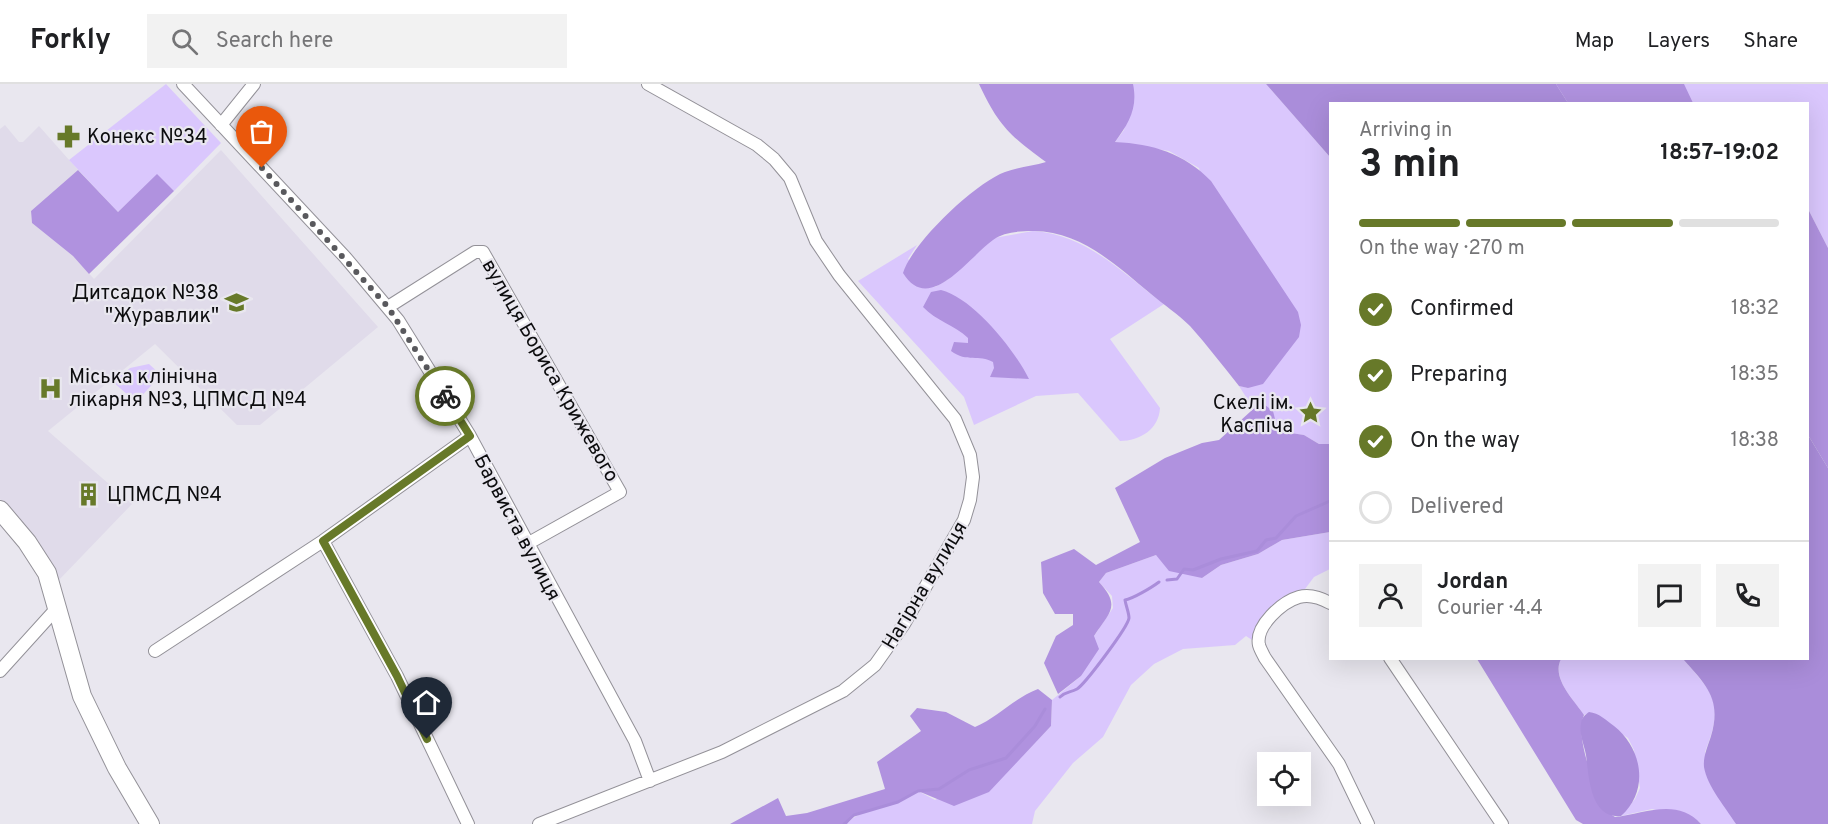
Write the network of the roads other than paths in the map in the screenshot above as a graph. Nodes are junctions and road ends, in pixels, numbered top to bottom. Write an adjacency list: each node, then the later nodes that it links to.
1 (183, 84): 4 (street, Барвиста вулиця)
2 (254, 84): 4 (street)
3 (648, 84): 15 (street, Нагірна вулиця)
4 (221, 125): 5 (street, Барвиста вулиця)
5 (388, 307): 6 (street, Барвиста вулиця); 9 (street, вулиця Бориса Крижевого)
6 (470, 436): 8 (street); 9 (street, Барвиста вулиця)
7 (0, 510): 11 (street)
8 (323, 541): 12 (street); 17 (street)
9 (527, 544): 15 (street, Барвиста вулиця)
10 (1329, 603): 19 (street)
11 (57, 608): 14 (street); 16 (street)
12 (155, 651)
13 (1391, 660): 20 (street)
14 (0, 671)
15 (650, 781): 18 (street, Нагірна вулиця)
16 (150, 824)
17 (468, 824)
18 (539, 824)
19 (1368, 824)
20 (1503, 824)

